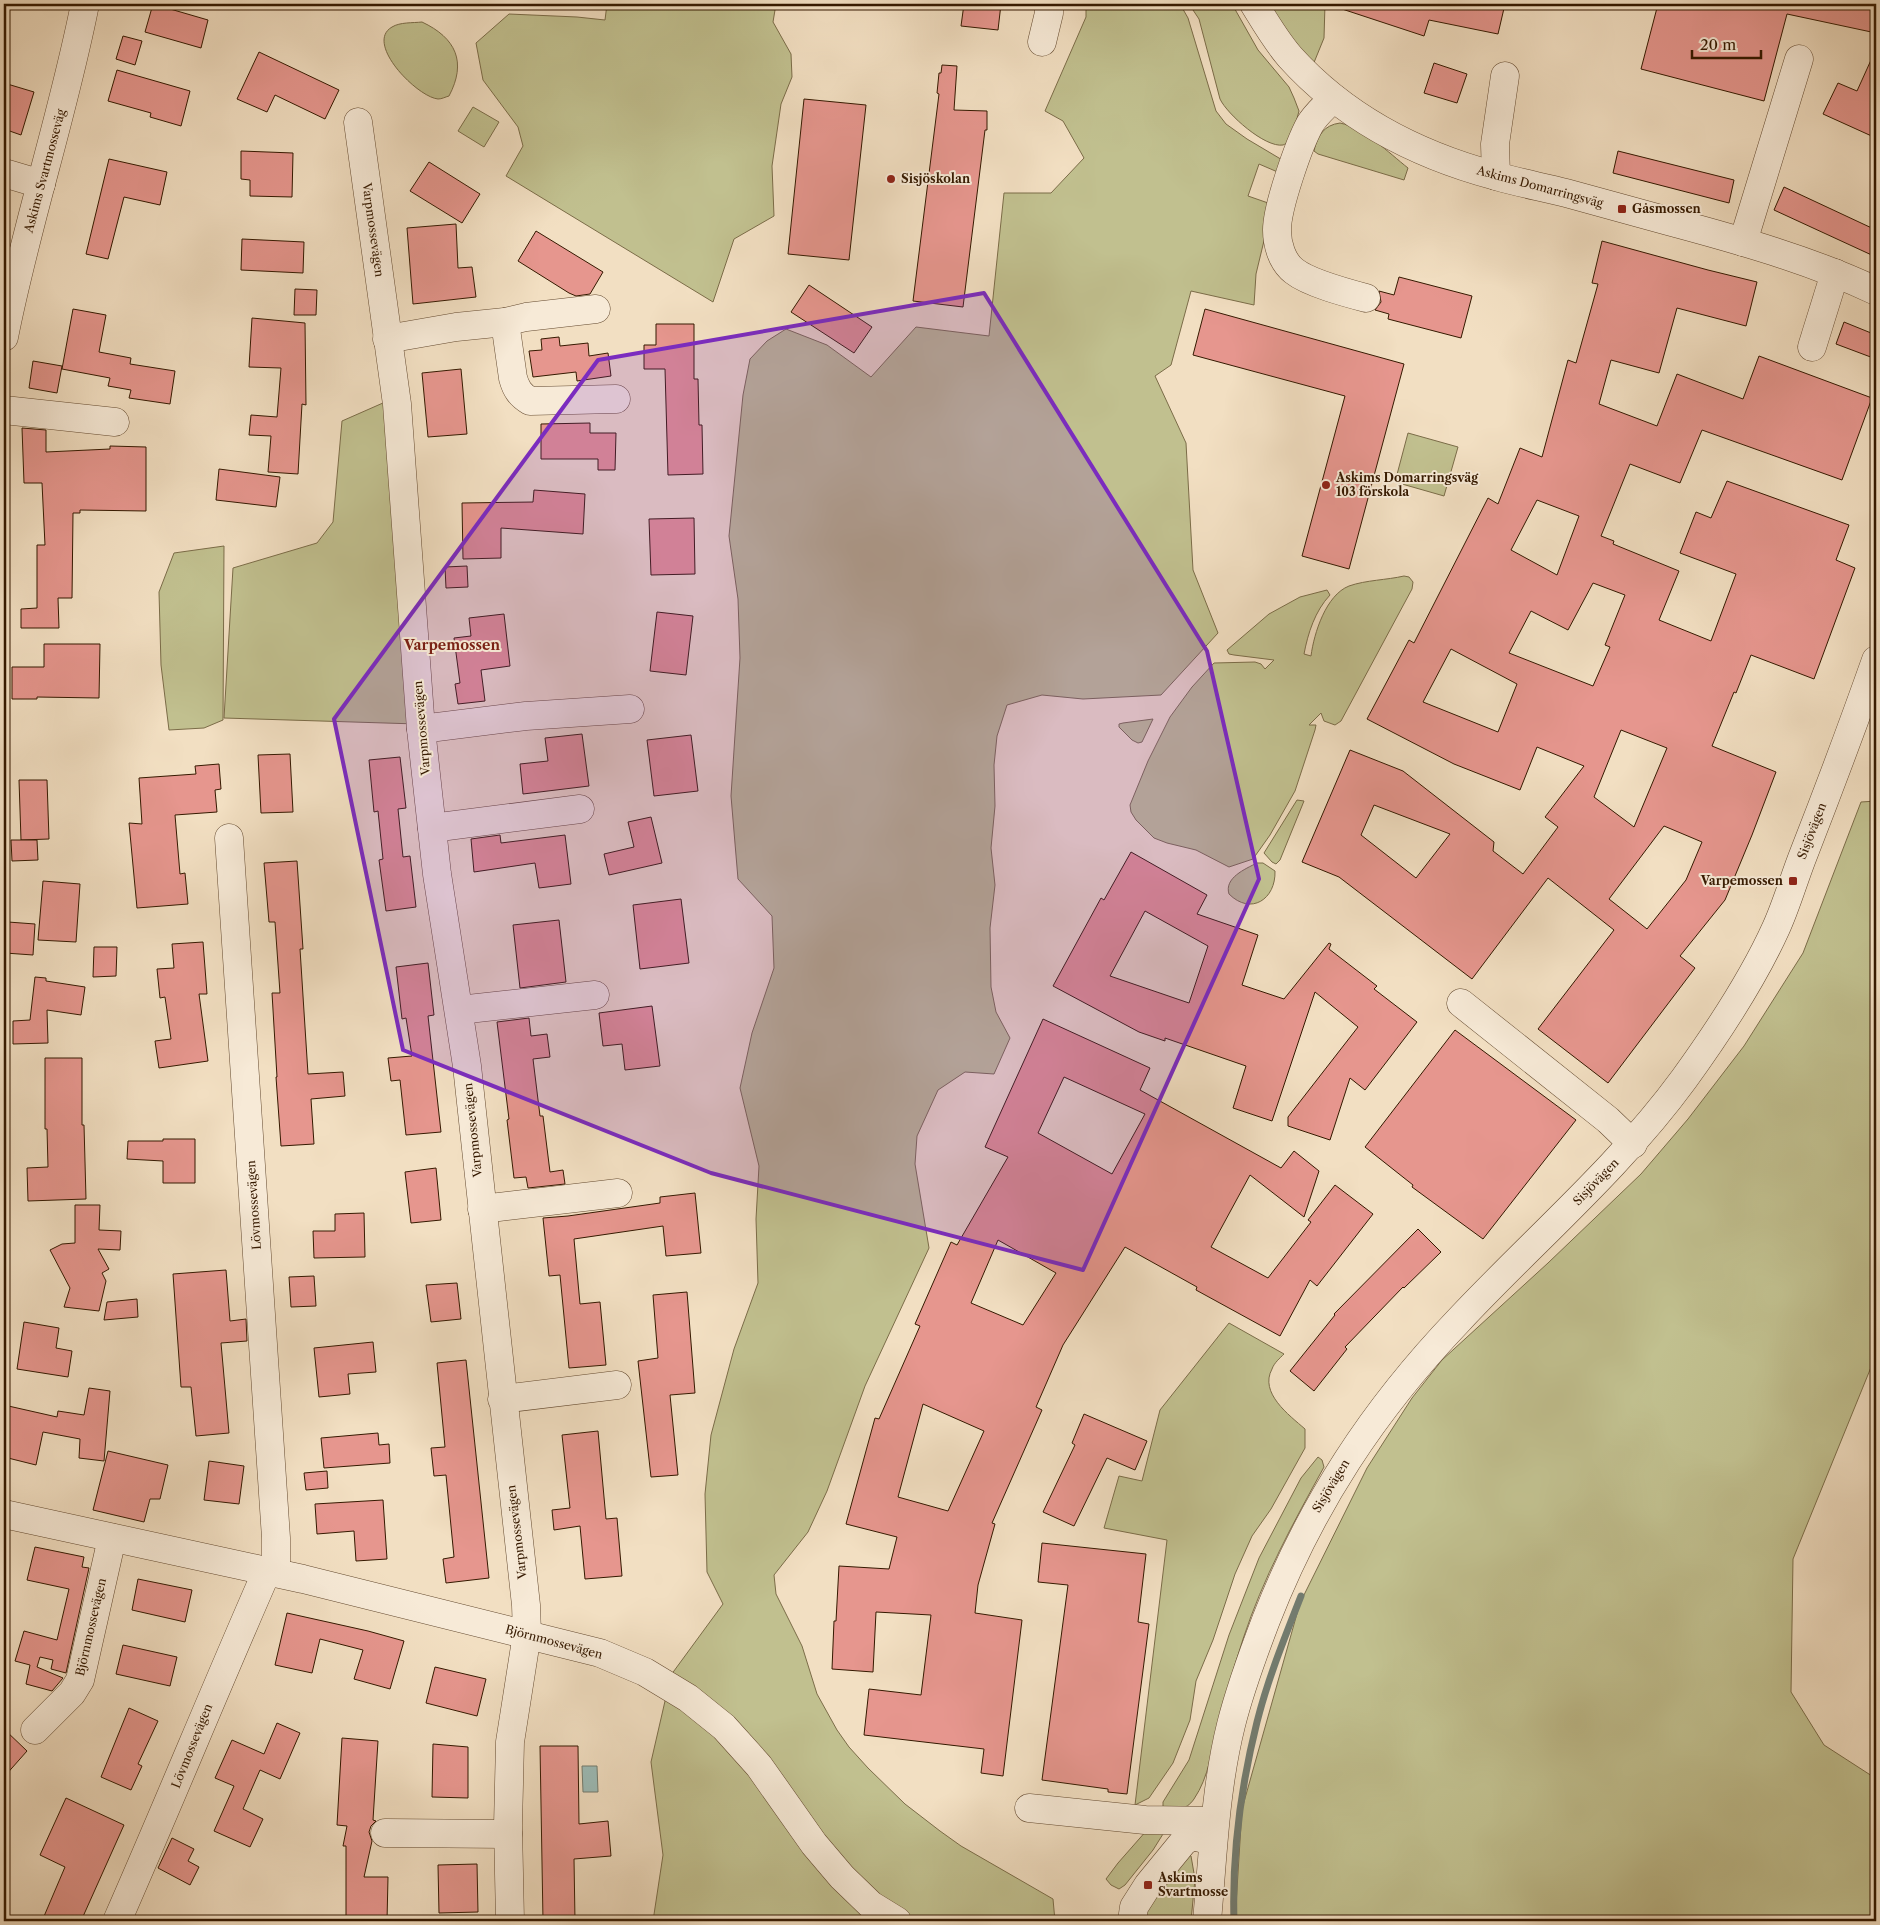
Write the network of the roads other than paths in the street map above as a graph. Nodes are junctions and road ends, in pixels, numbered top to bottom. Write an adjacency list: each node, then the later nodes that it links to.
1 (86, 4): 11 (street, Askims Svartmosseväg)
2 (1049, 4): 4 (street)
3 (1254, 4): 7 (street, Askims Domarringsväg)
4 (1042, 42)
5 (1799, 59): 12 (street)
6 (1505, 76): 10 (street)
7 (1333, 98): 10 (street, Askims Domarringsväg); 15 (street)
8 (358, 122): 19 (street, Varpmossevägen)
9 (4, 174): 11 (street)
10 (1496, 176): 12 (street, Askims Domarringsväg)
11 (41, 184): 18 (street, Askims Svartmosseväg)
12 (1743, 242): 13 (street, Askims Domarringsväg)
13 (1835, 273): 14 (street, Askims Domarringsväg); 20 (street)
14 (1876, 291)
15 (1366, 298)
16 (596, 308): 17 (street)
17 (504, 322): 19 (street); 21 (street)
18 (4, 338)
19 (387, 338): 26 (street, Varpmossevägen)
20 (1812, 347)
21 (616, 399)
22 (4, 410): 23 (street)
23 (115, 422)
24 (1876, 660): 33 (street, Sisjövägen)
25 (630, 709): 26 (street)
26 (421, 729): 28 (street, Varpmossevägen)
27 (580, 809): 28 (street)
28 (432, 828): 32 (street, Varpmossevägen)
29 (230, 838): 40 (street, Lövmossevägen)
30 (595, 995): 32 (street)
31 (1461, 1003): 33 (street)
32 (459, 1010): 35 (street, Varpmossevägen)
33 (1633, 1144): 44 (street, Sisjövägen)
34 (618, 1193): 35 (street)
35 (482, 1209): 37 (street, Varpmossevägen)
36 (617, 1385): 37 (street)
37 (502, 1399): 41 (street, Varpmossevägen)
38 (4, 1514): 39 (street, Björnmossevägen)
39 (112, 1538): 40 (street, Björnmossevägen); 42 (street, Björnmossevägen)
40 (272, 1572): 41 (street, Björnmossevägen); 47 (street, Lövmossevägen)
41 (527, 1634): 46 (street, Varpmossevägen); 49 (street, Björnmossevägen)
42 (35, 1730)
43 (1029, 1808): 44 (street)
44 (1213, 1831): 50 (street); 51 (street, Sisjövägen)
45 (385, 1834): 46 (street)
46 (508, 1834): 48 (street, Varpmossevägen)
47 (117, 1921)
48 (510, 1921)
49 (897, 1921)
50 (1132, 1921)
51 (1207, 1921)

